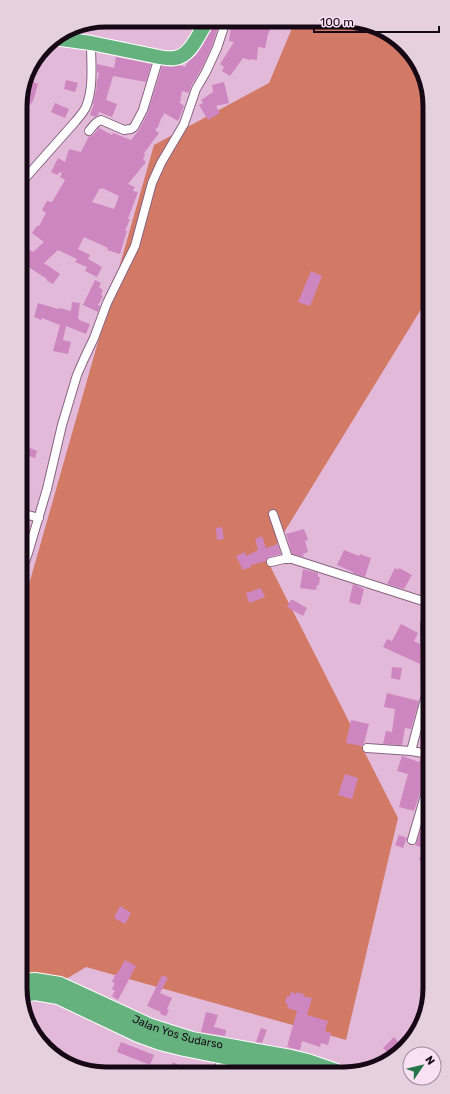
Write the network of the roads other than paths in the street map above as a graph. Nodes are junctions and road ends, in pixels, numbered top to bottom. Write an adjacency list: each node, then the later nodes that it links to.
1 (204, 27): 5 (highway)
2 (224, 27): 10 (street)
3 (64, 39): 4 (highway)
4 (92, 43): 5 (highway); 7 (street)
5 (159, 57): 6 (street)
6 (89, 131)
7 (27, 176)
8 (273, 514): 12 (street)
9 (27, 515): 10 (street)
10 (39, 518): 11 (street)
11 (27, 556)
12 (288, 558): 13 (street); 14 (street)
13 (271, 562)
14 (423, 601)
15 (423, 710): 17 (street)
16 (366, 748): 17 (street)
17 (411, 751): 18 (street)
18 (423, 753)
19 (423, 802): 20 (street)
20 (412, 840)
21 (27, 981): 26 (highway, Jalan Yos Sudarso)
22 (28, 994): 23 (highway, Jalan Yos Sudarso)
23 (222, 1057): 24 (street); 25 (highway, Jalan Yos Sudarso)
24 (219, 1067)
25 (275, 1067)
26 (325, 1067)

